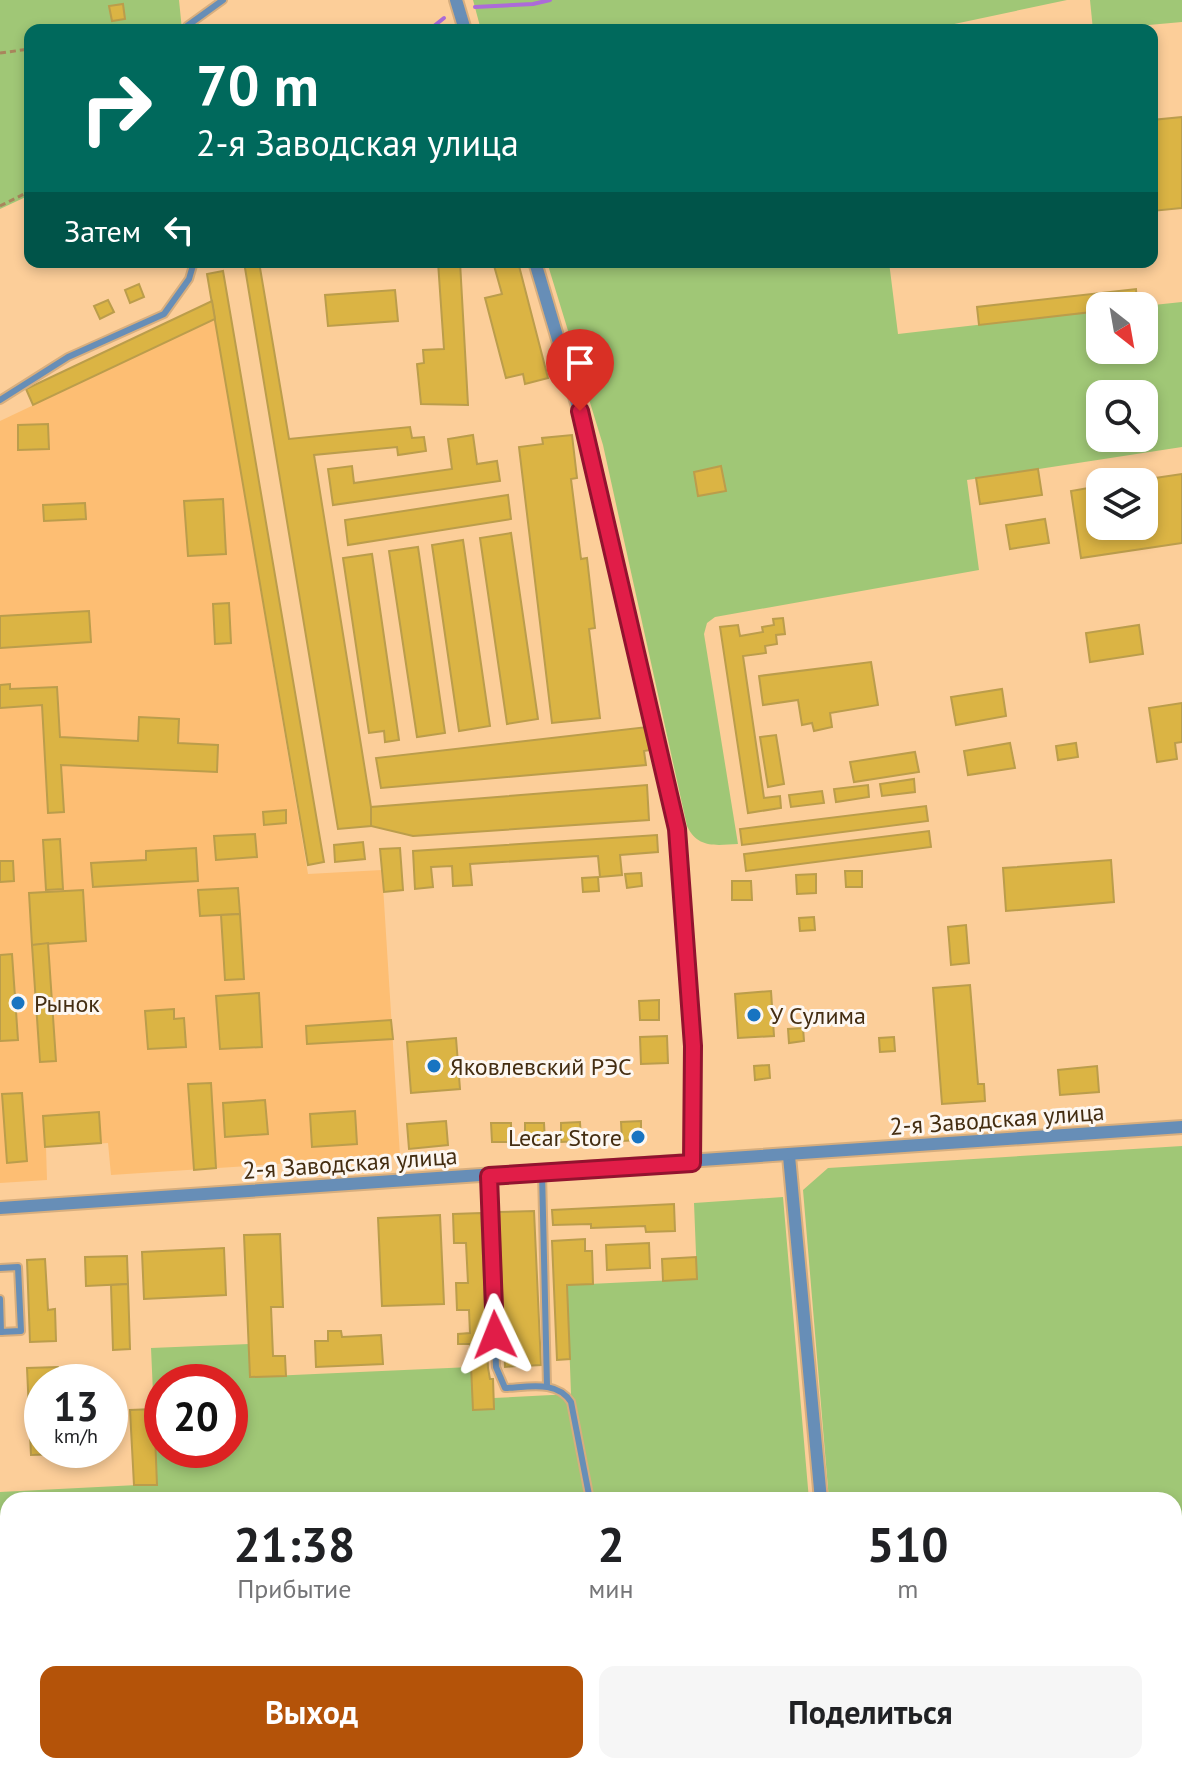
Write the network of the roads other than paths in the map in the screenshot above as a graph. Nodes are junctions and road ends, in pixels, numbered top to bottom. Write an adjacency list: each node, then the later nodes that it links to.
1 (223, 0): 3 (lane)
2 (456, 0): 4 (street)
3 (192, 24)
4 (463, 24)
5 (192, 268): 7 (lane)
6 (537, 268): 10 (street)
7 (0, 400)
8 (1182, 1127): 9 (street, 2-я Заводская улица)
9 (789, 1156): 10 (street, 2-я Заводская улица); 19 (street)
10 (692, 1163): 11 (street, 2-я Заводская улица)
11 (542, 1172): 12 (street, 2-я Заводская улица); 17 (lane)
12 (489, 1176): 13 (street, 2-я Заводская улица); 17 (lane)
13 (0, 1208)
14 (0, 1268): 16 (lane)
15 (0, 1299): 16 (lane)
16 (1, 1332)
17 (547, 1386): 18 (lane)
18 (588, 1492)
19 (820, 1492)

